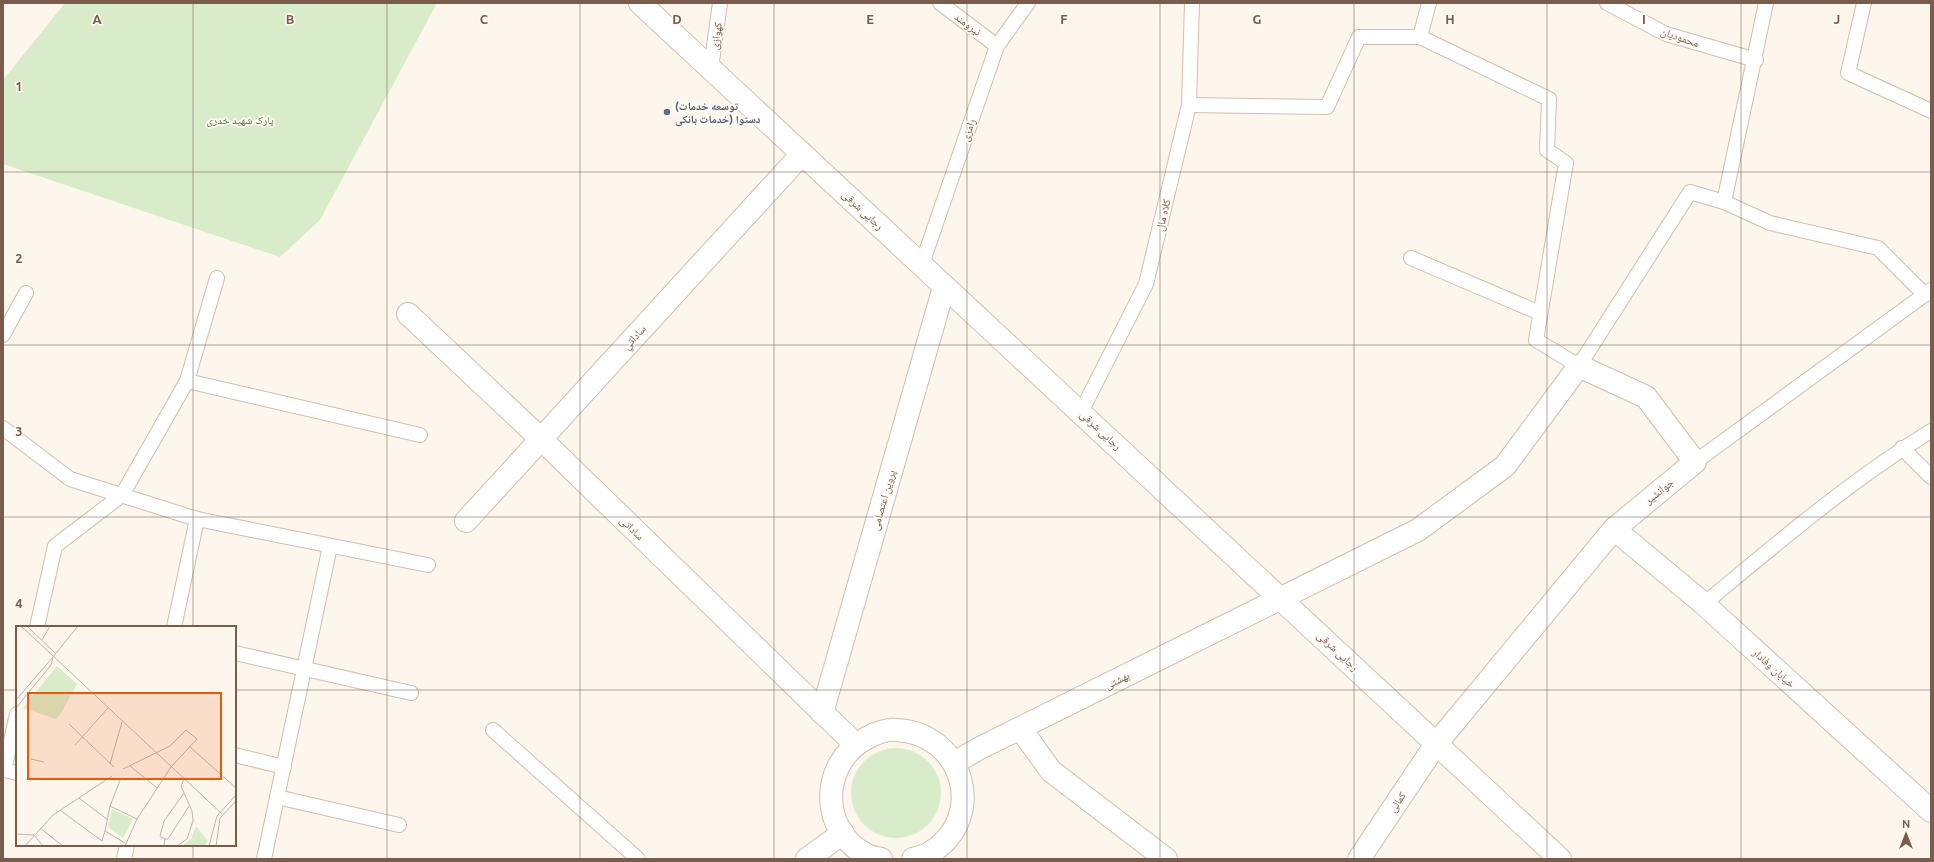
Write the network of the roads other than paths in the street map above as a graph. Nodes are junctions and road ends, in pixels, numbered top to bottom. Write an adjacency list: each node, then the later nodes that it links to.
1 (640, 3): 13 (street, رجایی شرقی)
2 (720, 3): 13 (lane, کهوازی)
3 (940, 3): 11 (lane, نیرومند)
4 (1028, 3): 11 (lane, رامزی)
5 (1192, 3): 14 (lane, کلاه مال)
6 (1429, 3): 10 (lane)
7 (1608, 3): 12 (lane, محمودیان)
8 (1766, 3): 12 (lane)
9 (1864, 3): 15 (lane)
10 (1420, 36): 14 (lane); 24 (lane)
11 (997, 46): 19 (lane, رامزی)
12 (1756, 60): 17 (lane)
13 (711, 68): 16 (street, رجایی شرقی)
14 (1189, 105): 29 (lane, کلاه مال)
15 (1931, 111)
16 (802, 154): 19 (street, رجایی شرقی); 33 (street, ساداتي)
17 (1724, 202): 23 (lane); 27 (lane)
18 (1411, 258): 24 (lane)
19 (922, 264): 21 (street, رجایی شرقی)
20 (217, 278): 28 (lane)
21 (944, 287): 29 (street, رجایی شرقی); 50 (street, پروین اعتصامی)
22 (26, 293): 26 (lane)
23 (1928, 293): 35 (lane, جوانشیر)
24 (1540, 313): 27 (lane)
25 (408, 314): 33 (street, ساداتی)
26 (3, 335)
27 (1579, 366): 35 (street); 43 (street, بهشتی)
28 (187, 381): 32 (lane); 37 (lane)
29 (1081, 412): 43 (street, رجایی شرقی)
30 (3, 428): 37 (lane)
31 (1931, 431): 34 (lane)
32 (420, 435)
33 (541, 439): 39 (street, ساداتي); 50 (street, ساداتی)
34 (1902, 448): 36 (lane); 44 (lane)
35 (1695, 462): 40 (street, جوانشیر)
36 (1931, 477)
37 (122, 495): 38 (lane); 45 (lane)
38 (197, 519): 41 (lane); 46 (lane)
39 (466, 521)
40 (1614, 528): 44 (street, خیابان وفادار); 55 (street, جوانشیر)
41 (330, 546): 42 (lane); 48 (lane)
42 (428, 565)
43 (1282, 598): 52 (street, بهشتی); 55 (street, رجایی شرقی)
44 (1704, 604): 61 (street, خیابان وفادار)
45 (37, 626)
46 (174, 626)
47 (236, 653): 48 (lane)
48 (305, 669): 49 (lane); 58 (lane)
49 (411, 694)
50 (822, 713): 54 (street, ساداتی)
51 (16, 718): 59 (lane)
52 (1020, 728): 57 (street, بهشتی); 71 (street)
53 (493, 730): 68 (lane)
54 (855, 744): 57 (street); 63 (street)
55 (1436, 744): 72 (street, کمالی); 73 (street, رجایی شرقی)
56 (236, 755): 58 (lane)
57 (954, 764): 65 (street)
58 (284, 767): 60 (lane)
59 (16, 773)
60 (278, 797): 62 (lane); 67 (lane)
61 (1931, 810)
62 (399, 825)
63 (843, 832): 69 (street); 70 (street)
64 (127, 846): 66 (lane)
65 (924, 857)
66 (124, 859)
67 (264, 859)
68 (638, 859)
69 (807, 859)
70 (881, 859)
71 (1166, 859)
72 (1359, 859)
73 (1560, 859)

